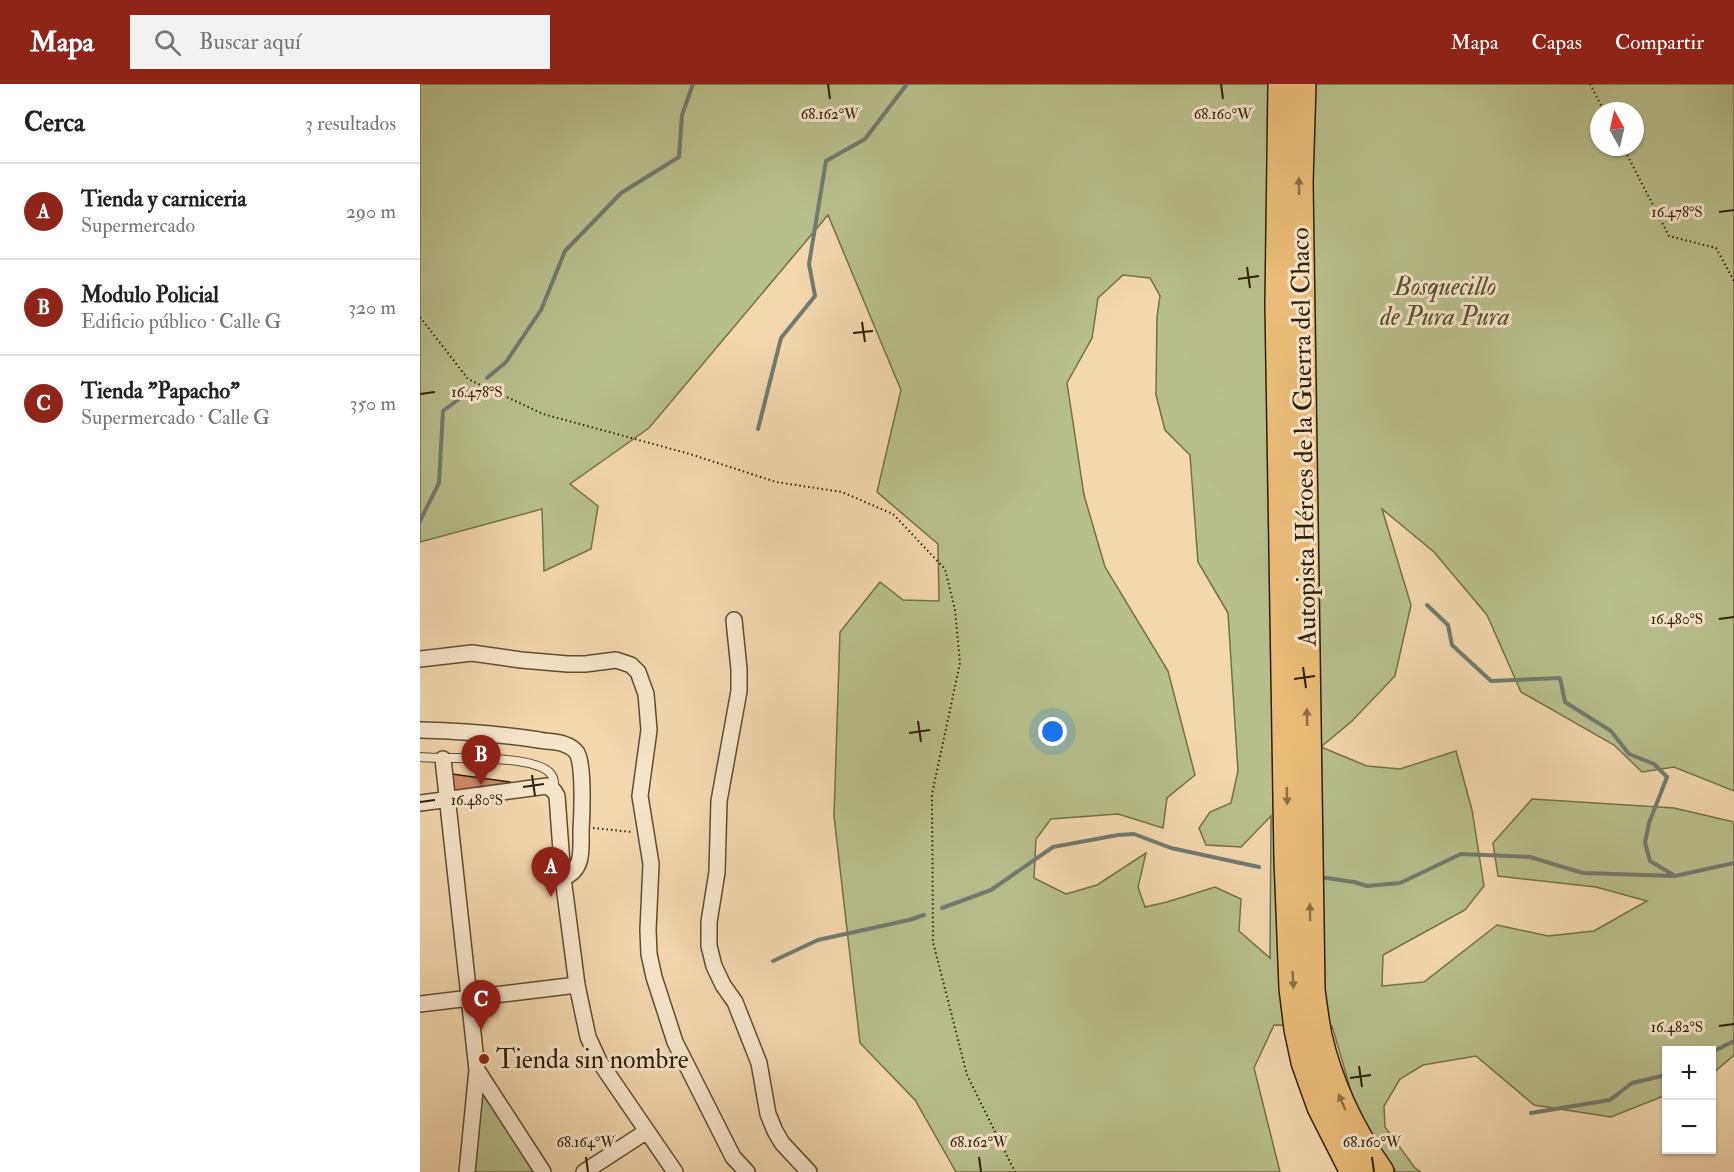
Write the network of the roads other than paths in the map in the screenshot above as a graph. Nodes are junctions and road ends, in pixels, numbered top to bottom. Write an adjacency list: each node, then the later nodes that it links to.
1 (1282, 84): 25 (highway, Autopista Héroes de la Guerra del Chaco, one-way to 25)
2 (1302, 84): 26 (highway, Autopista Héroes de la Guerra del Chaco, one-way to 2)
3 (734, 620): 24 (street)
4 (420, 659): 23 (street)
5 (420, 730): 11 (street)
6 (420, 757): 7 (lane)
7 (443, 759): 8 (lane); 9 (street)
8 (554, 790): 9 (street); 11 (street)
9 (448, 800): 10 (street); 13 (street)
10 (420, 803)
11 (563, 878): 12 (street)
12 (578, 985): 13 (street); 16 (street)
13 (469, 998): 14 (street); 15 (street)
14 (420, 1004)
15 (477, 1070): 18 (street); 19 (street)
16 (647, 1131): 17 (street); 20 (street)
17 (660, 1149): 21 (street); 22 (street)
18 (467, 1172)
19 (543, 1172)
20 (584, 1172)
21 (664, 1172)
22 (675, 1172)
23 (747, 1172)
24 (809, 1172)
25 (1354, 1172)
26 (1380, 1172)

